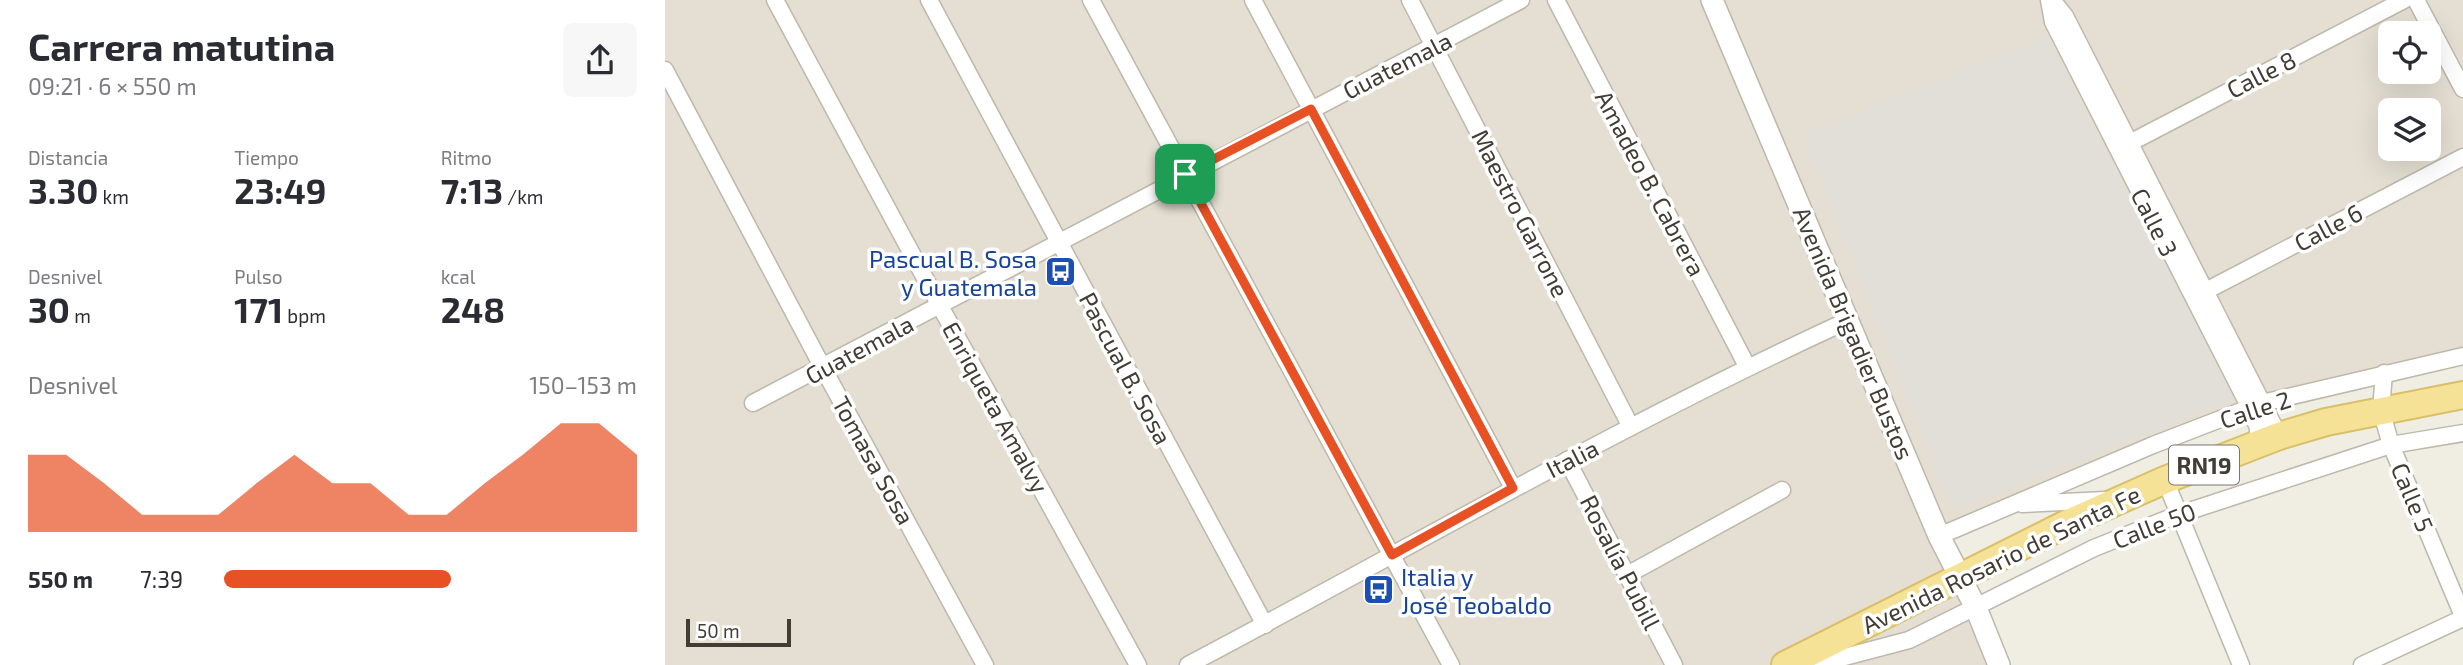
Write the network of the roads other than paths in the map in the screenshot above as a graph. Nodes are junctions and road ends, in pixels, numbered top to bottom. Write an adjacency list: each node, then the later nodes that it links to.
1 (775, 0): 21 (street, Enriqueta Amalvy)
2 (929, 0): 19 (street, Pascual B. Sosa)
3 (1091, 0): 18 (street)
4 (1253, 0): 15 (street)
5 (1410, 0): 12 (street, Maestro Garrone)
6 (1521, 0): 12 (street, Guatemala)
7 (1556, 0): 24 (street, Amadeo B. Cabrera)
8 (1712, 0): 22 (street, Avenida Brigadier Bustos)
9 (2051, 0): 16 (street, Calle 3)
10 (2404, 0): 16 (street, Calle 8)
11 (2416, 0): 14 (street)
12 (1434, 46): 15 (street, Guatemala); 31 (street, Maestro Garrone)
13 (665, 70): 25 (street, Tomasa Sosa)
14 (2463, 89)
15 (1311, 109): 18 (street, Guatemala); 37 (street)
16 (2123, 146): 20 (street, Calle 3)
17 (2463, 157): 20 (street, Calle 6)
18 (1185, 174): 19 (street, Guatemala); 43 (street)
19 (1059, 243): 21 (street, Guatemala); 48 (street, Pascual B. Sosa)
20 (2200, 294): 29 (street, Calle 3)
21 (940, 306): 25 (street, Guatemala); 52 (street, Enriqueta Amalvy)
22 (1849, 320): 24 (street, Italia); 42 (street, Avenida Brigadier Bustos)
23 (2463, 356): 26 (street, Calle 2)
24 (1747, 366): 31 (street, Italia)
25 (823, 368): 28 (street, Guatemala); 51 (street, Tomasa Sosa)
26 (2384, 373): 29 (street, Calle 2); 30 (street, Calle 5)
27 (2463, 395): 30 (main road, Avenida Rosario de Santa Fe / RN19)
28 (753, 404)
29 (2256, 405): 33 (street, Calle 3); 40 (street, Calle 2)
30 (2381, 410): 33 (main road, Avenida Rosario de Santa Fe / RN19); 34 (street, Calle 5)
31 (1631, 427): 35 (street, Italia)
32 (2463, 433): 34 (street, Calle 50)
33 (2269, 440): 36 (main road, Avenida Rosario de Santa Fe / RN19)
34 (2391, 445): 41 (street, Calle 50); 47 (street, Calle 5)
35 (1567, 460): 37 (street, Italia); 44 (street, Rosalía Pubill)
36 (2165, 480): 39 (main road, Avenida Rosario de Santa Fe / RN19); 41 (street)
37 (1513, 488): 43 (street, Italia)
38 (1782, 490): 44 (street)
39 (2121, 500): 40 (street); 45 (main road, Avenida Rosario de Santa Fe / RN19)
40 (2013, 504): 42 (street, Calle 2)
41 (2177, 515): 46 (street, Calle 50); 56 (street)
42 (1939, 536): 45 (street, Avenida Brigadier Bustos)
43 (1392, 555): 48 (street, Italia); 53 (street)
44 (1627, 575): 54 (street, Rosalía Pubill)
45 (1959, 576): 46 (street, Avenida Brigadier Bustos); 49 (main road, Avenida Rosario de Santa Fe / RN19)
46 (1976, 608): 49 (street, Calle 50); 55 (street, Avenida Brigadier Bustos)
47 (2463, 617): 57 (street)
48 (1265, 625): 50 (street, Italia)
49 (1791, 662)
50 (1193, 664)
51 (985, 665)
52 (1138, 665)
53 (1451, 665)
54 (1674, 665)
55 (1999, 665)
56 (2241, 665)
57 (2362, 665)

